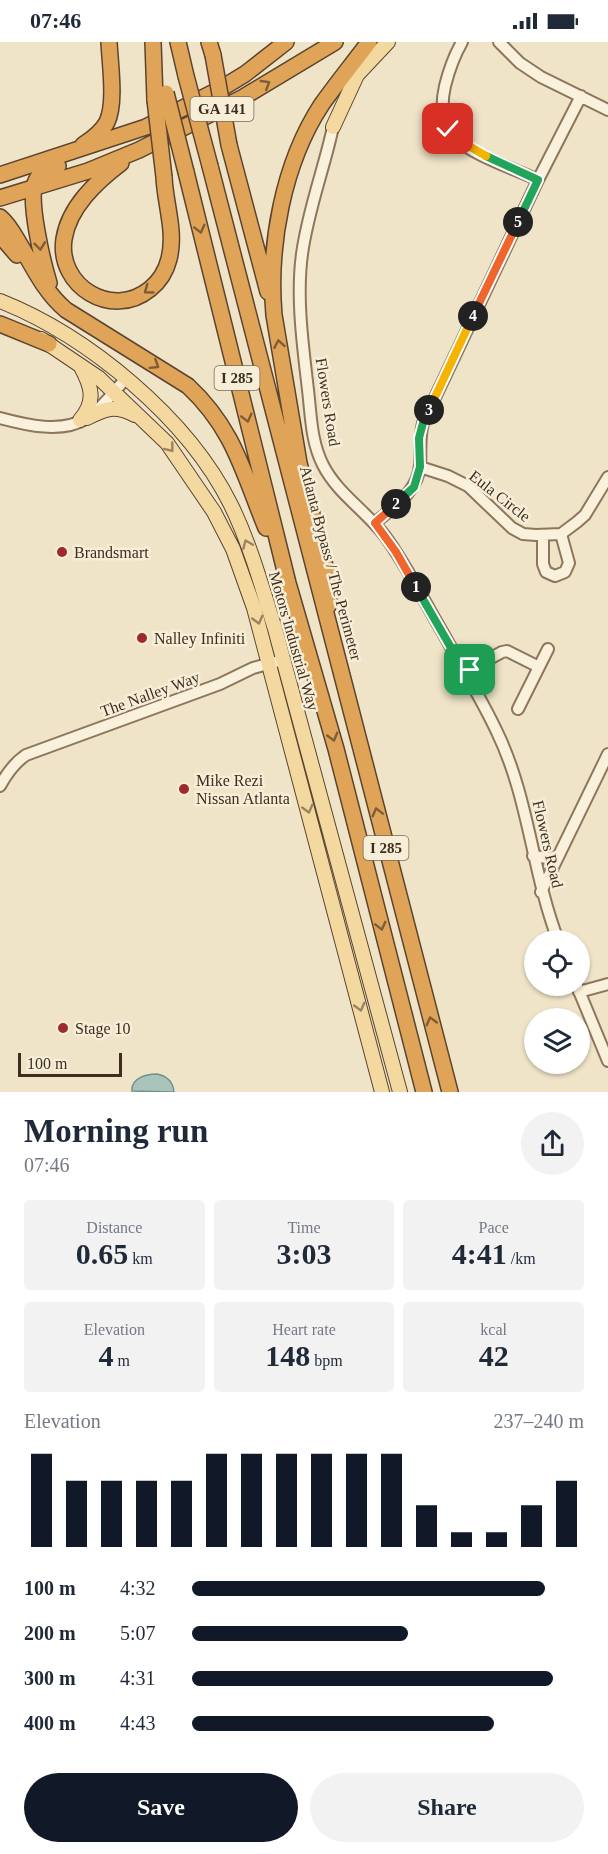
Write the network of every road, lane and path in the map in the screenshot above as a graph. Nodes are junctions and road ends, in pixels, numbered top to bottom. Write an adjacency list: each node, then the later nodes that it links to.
1 (109, 42): 19 (highway)
2 (153, 42): 14 (highway)
3 (178, 42): 45 (highway, Atlanta Bypass / The Perimeter / I 285, bridge)
4 (286, 42): 16 (highway, GA 141)
5 (324, 42): 12 (highway)
6 (335, 42): 12 (highway, GA 141)
7 (369, 42): 28 (highway)
8 (388, 42): 17 (main road, Flowers Road)
9 (462, 42): 21 (street)
10 (499, 42): 13 (street)
11 (211, 48): 28 (highway, bridge)
12 (302, 63): 18 (highway, GA 141, one-way to 12)
13 (581, 96): 15 (street); 21 (street)
14 (161, 97): 18 (highway, one-way to 18, bridge); 44 (highway, I 285, one-way to 44, bridge)
15 (608, 110)
16 (146, 127): 19 (highway, GA 141); 22 (highway)
17 (333, 127): 41 (street, Flowers Road)
18 (139, 150): 22 (highway, GA 141)
19 (74, 153): 20 (highway, GA 141)
20 (0, 175)
21 (538, 180): 39 (street)
22 (33, 188): 23 (highway, GA 141); 30 (highway, one-way to 30)
23 (0, 198)
24 (0, 217): 26 (highway)
25 (0, 234): 26 (highway)
26 (44, 288): 30 (highway)
27 (0, 301): 34 (main road, Motors Industrial Way)
28 (274, 315): 45 (highway, one-way to 28)
29 (0, 316): 32 (main road, Motors Industrial Way)
30 (88, 323): 44 (highway, one-way to 44)
31 (0, 324): 32 (highway)
32 (49, 344): 33 (main road, Motors Industrial Way)
33 (81, 365): 35 (main road, Motors Industrial Way); 37 (main road)
34 (126, 378): 35 (street); 47 (main road, Motors Industrial Way, one-way to 34)
35 (115, 391): 37 (street); 38 (main road, Motors Industrial Way)
36 (0, 418): 37 (street)
37 (83, 420): 38 (main road)
38 (145, 420): 47 (main road, Motors Industrial Way, one-way to 47)
39 (420, 467): 41 (street); 43 (street, Eula Circle)
40 (608, 477): 42 (street)
41 (375, 523): 49 (street, Flowers Road)
42 (561, 534): 43 (street, Eula Circle); 43 (street)
43 (543, 535)
44 (288, 583): 64 (highway, I 285, one-way to 64)
45 (327, 618): 65 (highway, Atlanta Bypass / The Perimeter / I 285, one-way to 45)
46 (548, 649): 48 (street)
47 (276, 662): 53 (street, The Nalley Way); 62 (main road, Motors Industrial Way, one-way to 62); 63 (main road, Motors Industrial Way)
48 (539, 668): 49 (street); 50 (street)
49 (465, 672): 54 (street, Flowers Road)
50 (518, 709)
51 (608, 754): 52 (street)
52 (603, 774): 55 (street)
53 (0, 786)
54 (533, 856): 55 (street); 56 (street, Flowers Road)
55 (558, 856): 56 (street)
56 (541, 892): 57 (street, Flowers Road)
57 (554, 930)
58 (608, 984): 59 (street)
59 (590, 986)
60 (581, 996): 61 (street)
61 (608, 1061)
62 (382, 1092)
63 (400, 1092)
64 (424, 1092)
65 (450, 1092)

